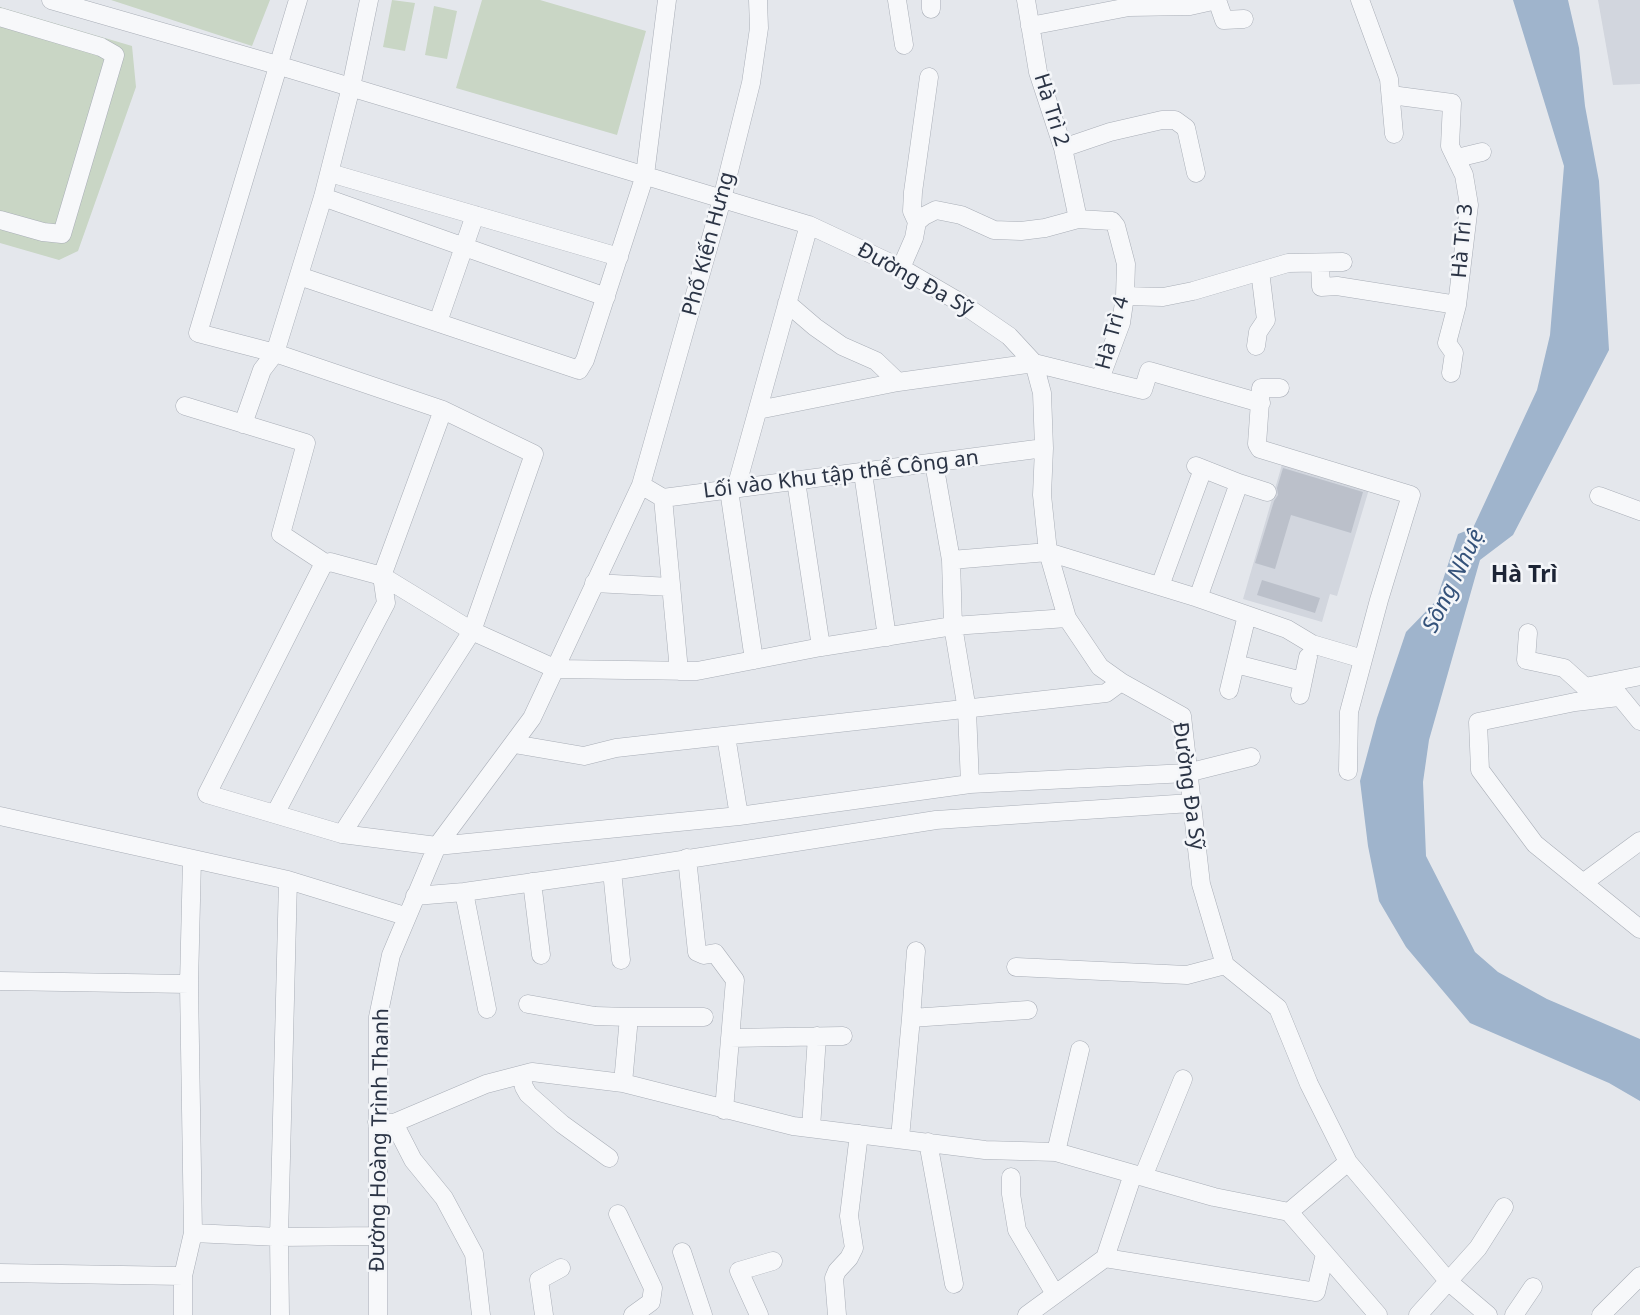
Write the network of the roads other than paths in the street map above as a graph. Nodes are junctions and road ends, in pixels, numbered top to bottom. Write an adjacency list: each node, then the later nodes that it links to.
1 (51, 0): 14 (street, Đường Đa Sỹ)
2 (298, 0): 14 (street)
3 (369, 0): 16 (street)
4 (667, 0): 24 (street)
5 (758, 0): 26 (street, Phố Kiến Hưng)
6 (897, 0): 13 (street)
7 (1026, 0): 12 (street, Hà Trì 2)
8 (1217, 0): 11 (street); 12 (street)
9 (1360, 0): 17 (street)
10 (0, 17): 29 (street)
11 (1244, 19)
12 (1030, 26): 19 (street, Hà Trì 2)
13 (904, 45)
14 (277, 65): 16 (street, Đường Đa Sỹ); 45 (street)
15 (929, 77): 30 (street)
16 (351, 87): 22 (street); 24 (street, Đường Đa Sỹ)
17 (1391, 95): 18 (street); 21 (street, Hà Trì 3)
18 (1394, 134)
19 (1063, 148): 23 (street); 28 (street, Hà Trì 2)
20 (1482, 152): 21 (street)
21 (1457, 158): 42 (street, Hà Trì 3)
22 (330, 173): 25 (street); 27 (street)
23 (1196, 173)
24 (645, 175): 26 (street, Đường Đa Sỹ); 33 (street)
25 (323, 197): 32 (street); 38 (street)
26 (722, 199): 31 (street, Đường Đa Sỹ); 61 (street, Phố Kiến Hưng)
27 (474, 215): 32 (street); 33 (street)
28 (1078, 219): 30 (street, Hà Trì 4); 39 (street, Hà Trì 4)
29 (0, 220)
30 (917, 222): 36 (street)
31 (809, 225): 36 (street, Đường Đa Sỹ); 41 (street)
32 (465, 246): 40 (street); 43 (street)
33 (619, 257): 40 (street)
34 (1343, 262): 35 (street)
35 (1320, 263): 37 (street); 42 (street)
36 (901, 268): 46 (street, Đường Đa Sỹ)
37 (1260, 271): 39 (street); 44 (street)
38 (299, 276): 43 (street); 45 (street)
39 (1125, 296): 48 (street, Hà Trì 4)
40 (606, 297): 43 (street)
41 (788, 303): 49 (street); 53 (street)
42 (1457, 305): 47 (street, Hà Trì 3)
43 (438, 322)
44 (1255, 346)
45 (275, 353): 54 (street); 55 (street)
46 (1034, 363): 48 (street, Hà Trì 4); 49 (street); 56 (street, Đường Đa Sỹ)
47 (1451, 373)
48 (1100, 379): 51 (street)
49 (898, 382): 53 (street)
50 (1280, 388): 51 (street)
51 (1261, 403): 83 (street)
52 (185, 406): 55 (street)
53 (758, 410): 62 (street)
54 (443, 411): 70 (street); 78 (street)
55 (243, 424): 69 (street)
56 (1044, 448): 57 (street, Lối vào Khu tập thể Công an); 67 (street, Đường Đa Sỹ)
57 (934, 463): 58 (street, Lối vào Khu tập thể Công an); 68 (street)
58 (863, 473): 59 (street, Lối vào Khu tập thể Công an); 80 (street)
59 (796, 481): 62 (street, Lối vào Khu tập thể Công an); 81 (street)
60 (1240, 483): 63 (street); 72 (street); 74 (street)
61 (641, 485): 65 (street); 71 (street, Đường Hoàng Trình Thanh)
62 (732, 489): 65 (street, Lối vào Khu tập thể Công an); 84 (street)
63 (1267, 492)
64 (1599, 496): 66 (street)
65 (663, 498): 73 (street)
66 (1640, 511)
67 (1048, 552): 68 (street); 72 (street); 76 (street, Đường Đa Sỹ)
68 (951, 560): 77 (street)
69 (326, 563): 70 (street); 101 (street)
70 (382, 576): 78 (street); 101 (street)
71 (594, 583): 73 (street); 86 (street, Đường Hoàng Trình Thanh)
72 (1160, 586): 74 (street)
73 (671, 587): 87 (street)
74 (1198, 598): 75 (street)
75 (1247, 615): 83 (street); 85 (street)
76 (1066, 618): 77 (street); 89 (street, Đường Đa Sỹ)
77 (953, 626): 80 (street); 92 (street)
78 (472, 631): 86 (street); 104 (street)
79 (1528, 633): 91 (street)
80 (887, 637): 81 (street)
81 (821, 647): 84 (street)
82 (1308, 657): 85 (street)
83 (1363, 659): 97 (street)
84 (754, 660): 87 (street)
85 (1236, 664): 90 (street)
86 (556, 669): 87 (street); 95 (street, Đường Hoàng Trình Thanh)
87 (679, 671)
88 (1640, 676): 91 (street)
89 (1121, 682): 92 (street); 98 (street, Đường Đa Sỹ)
90 (1229, 690)
91 (1614, 690): 93 (street); 112 (street)
92 (967, 710): 94 (street); 99 (street)
93 (1640, 721)
94 (726, 736): 95 (street); 103 (street)
95 (514, 744): 106 (street, Đường Hoàng Trình Thanh)
96 (1251, 757): 98 (street)
97 (1348, 771)
98 (1187, 772): 99 (street); 100 (street, Đường Đa Sỹ)
99 (970, 784): 103 (street)
100 (1191, 803): 107 (street); 120 (street, Đường Đa Sỹ)
101 (275, 814): 104 (street)
102 (0, 816): 108 (street)
103 (739, 816): 106 (street)
104 (342, 834): 106 (street)
105 (1640, 841): 112 (street)
106 (438, 846): 114 (street, Đường Hoàng Trình Thanh)
107 (687, 858): 109 (street); 132 (street)
108 (192, 859): 110 (street); 123 (street)
109 (612, 871): 111 (street); 119 (street)
110 (288, 880): 115 (street); 153 (street)
111 (532, 882): 113 (street); 118 (street)
112 (1583, 883): 116 (street)
113 (464, 892): 114 (street); 125 (street)
114 (415, 895): 115 (street, Đường Hoàng Trình Thanh)
115 (405, 916): 138 (street, Đường Hoàng Trình Thanh)
116 (1638, 924)
117 (916, 951): 129 (street)
118 (541, 955)
119 (621, 960)
120 (1225, 965): 121 (street); 145 (street)
121 (1016, 967)
122 (0, 981): 123 (street)
123 (189, 984): 151 (street)
124 (528, 1004): 127 (street)
125 (487, 1009)
126 (1027, 1010): 129 (street)
127 (629, 1017): 128 (street); 136 (street)
128 (704, 1017)
129 (911, 1018): 141 (street)
130 (817, 1036): 131 (street); 132 (street); 139 (street)
131 (843, 1036)
132 (730, 1038): 137 (street)
133 (1080, 1050): 143 (street)
134 (521, 1075): 136 (street); 138 (street); 144 (street)
135 (1183, 1079): 146 (street)
136 (623, 1083): 137 (street)
137 (723, 1110): 139 (street)
138 (385, 1123): 152 (street, Đường Hoàng Trình Thanh); 169 (street)
139 (811, 1128): 140 (street)
140 (859, 1133): 141 (street); 174 (street)
141 (900, 1138): 142 (street)
142 (928, 1142): 143 (street); 163 (street)
143 (1056, 1153): 146 (street)
144 (608, 1158)
145 (1348, 1162): 149 (street); 162 (street)
146 (1138, 1176): 149 (street); 156 (street)
147 (1010, 1177): 165 (street)
148 (1504, 1207): 162 (street)
149 (1289, 1212): 155 (street)
150 (618, 1214): 171 (street)
151 (193, 1233): 153 (street); 160 (street)
152 (378, 1236): 153 (street); 168 (street, Đường Hoàng Trình Thanh)
153 (279, 1237): 167 (street)
154 (681, 1252): 172 (street)
155 (1325, 1254): 156 (street); 176 (street)
156 (1105, 1258): 165 (street)
157 (774, 1261): 173 (street)
158 (561, 1268): 170 (street)
159 (0, 1273): 160 (street)
160 (183, 1276): 166 (street)
161 (1640, 1276): 180 (street)
162 (1449, 1282): 177 (street); 178 (street)
163 (954, 1284)
164 (1533, 1287): 179 (street)
165 (1055, 1294): 175 (street)
166 (183, 1315)
167 (280, 1315)
168 (378, 1315)
169 (481, 1315)
170 (544, 1315)
171 (633, 1315)
172 (703, 1315)
173 (759, 1315)
174 (837, 1315)
175 (1027, 1315)
176 (1378, 1315)
177 (1419, 1315)
178 (1488, 1315)
179 (1514, 1315)
180 (1601, 1315)

